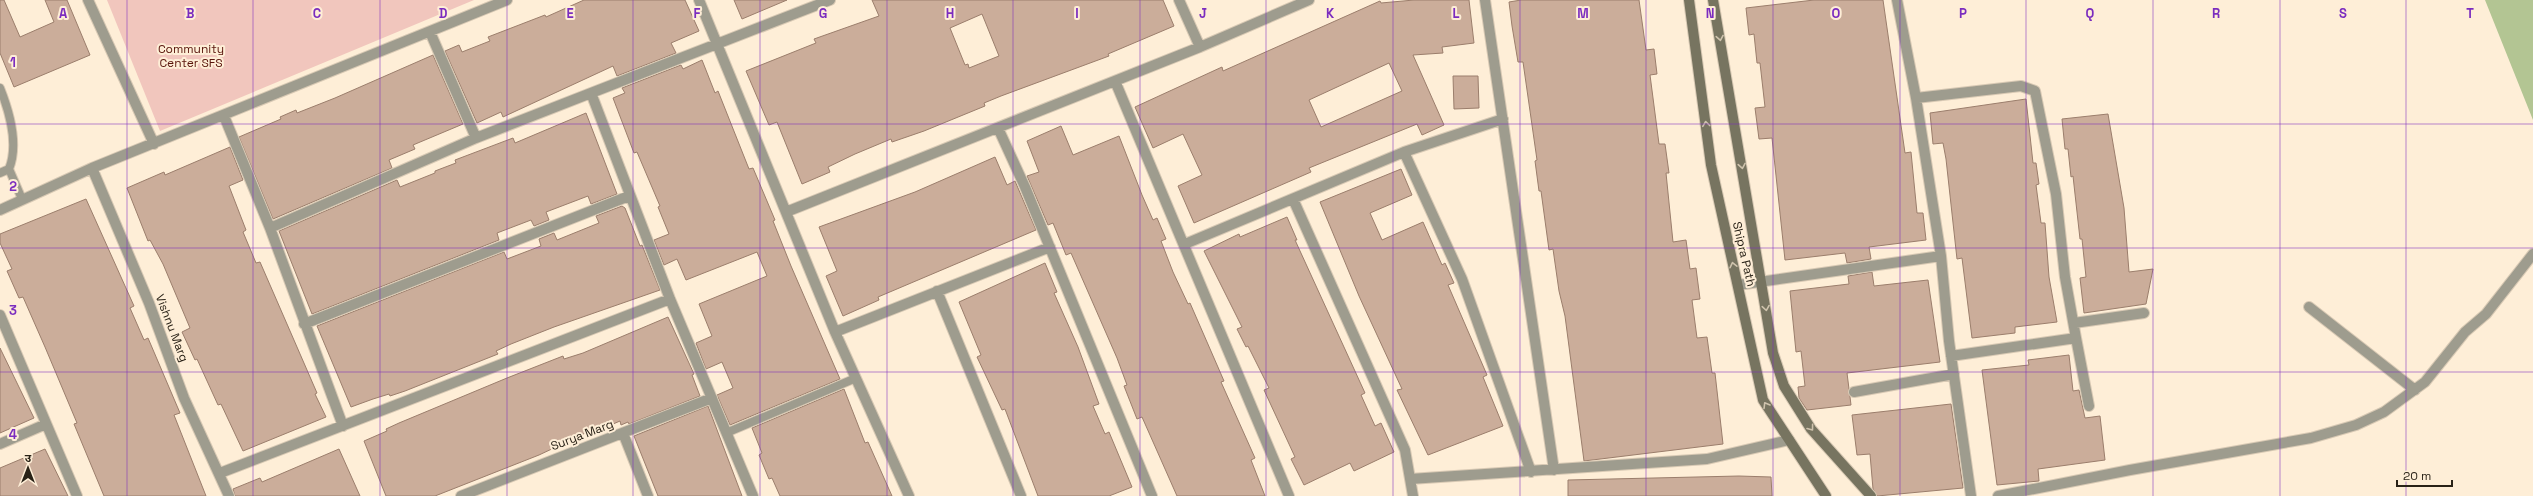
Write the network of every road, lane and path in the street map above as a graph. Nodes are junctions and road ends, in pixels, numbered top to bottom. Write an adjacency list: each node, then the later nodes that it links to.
1 (88, 0): 22 (street)
2 (507, 0): 11 (street)
3 (699, 0): 12 (street)
4 (830, 0): 12 (street)
5 (1179, 0): 13 (street)
6 (1309, 0): 13 (street)
7 (1485, 0): 19 (street)
8 (1689, 0): 38 (street, Shipra Path, one-way to 8)
9 (1713, 0): 37 (street, one-way to 37)
10 (1897, 0): 17 (street)
11 (430, 32): 18 (street); 21 (street)
12 (718, 42): 16 (street); 31 (street)
13 (1200, 47): 14 (street)
14 (1114, 81): 20 (street); 33 (street)
15 (0, 88): 25 (lane)
16 (590, 93): 21 (street); 27 (street)
17 (1916, 98): 36 (street); 44 (street)
18 (224, 116): 22 (street); 32 (street)
19 (1503, 119): 23 (street); 62 (street)
20 (998, 128): 31 (street); 34 (street)
21 (476, 138): 32 (street)
22 (154, 144): 24 (street)
23 (1404, 152): 29 (street); 63 (street)
24 (92, 168): 28 (street); 64 (street, Vishnu Marg)
25 (9, 169): 26 (lane); 28 (lane)
26 (0, 173)
27 (629, 196): 40 (street); 45 (street)
28 (22, 199): 30 (street)
29 (1293, 199): 33 (street); 65 (street)
30 (0, 210)
31 (786, 212): 47 (street)
32 (270, 228): 45 (street)
33 (1185, 244): 74 (street)
34 (1050, 247): 39 (street); 66 (street)
35 (2533, 254): 52 (street)
36 (1941, 256): 37 (street); 49 (street)
37 (1762, 282): 38 (street); 77 (street, one-way to 77)
38 (1738, 285): 60 (street, Shipra Path, one-way to 38)
39 (937, 291): 47 (street); 73 (street)
40 (670, 299): 54 (street); 57 (street)
41 (2309, 307): 52 (street)
42 (2144, 313): 44 (street)
43 (0, 315): 46 (street)
44 (2074, 323): 48 (street)
45 (304, 324): 57 (street)
46 (2, 325): 56 (street)
47 (835, 332): 51 (street)
48 (2076, 338): 49 (street); 55 (street)
49 (1951, 356): 50 (street)
50 (1954, 374): 53 (street); 78 (street)
51 (856, 378): 59 (lane); 72 (street)
52 (2415, 390): 79 (street)
53 (1854, 392)
54 (712, 398): 58 (street, Surya Marg); 59 (street)
55 (2089, 406)
56 (46, 424): 61 (street); 67 (street)
57 (343, 426): 64 (street)
58 (623, 433): 69 (street, Surya Marg); 70 (street)
59 (726, 433): 71 (street)
60 (1789, 440): 62 (street); 76 (street, Shipra Path)
61 (0, 444)
62 (1554, 470): 63 (street)
63 (1531, 472): 65 (street)
64 (220, 473): 68 (street, Vishnu Marg)
65 (1410, 479): 75 (street)
66 (1148, 495)
67 (77, 496)
68 (229, 496)
69 (461, 496)
70 (648, 496)
71 (753, 496)
72 (909, 496)
73 (1021, 496)
74 (1289, 496)
75 (1413, 496)
76 (1826, 496)
77 (1871, 496)
78 (1972, 496)
79 (1998, 496)

